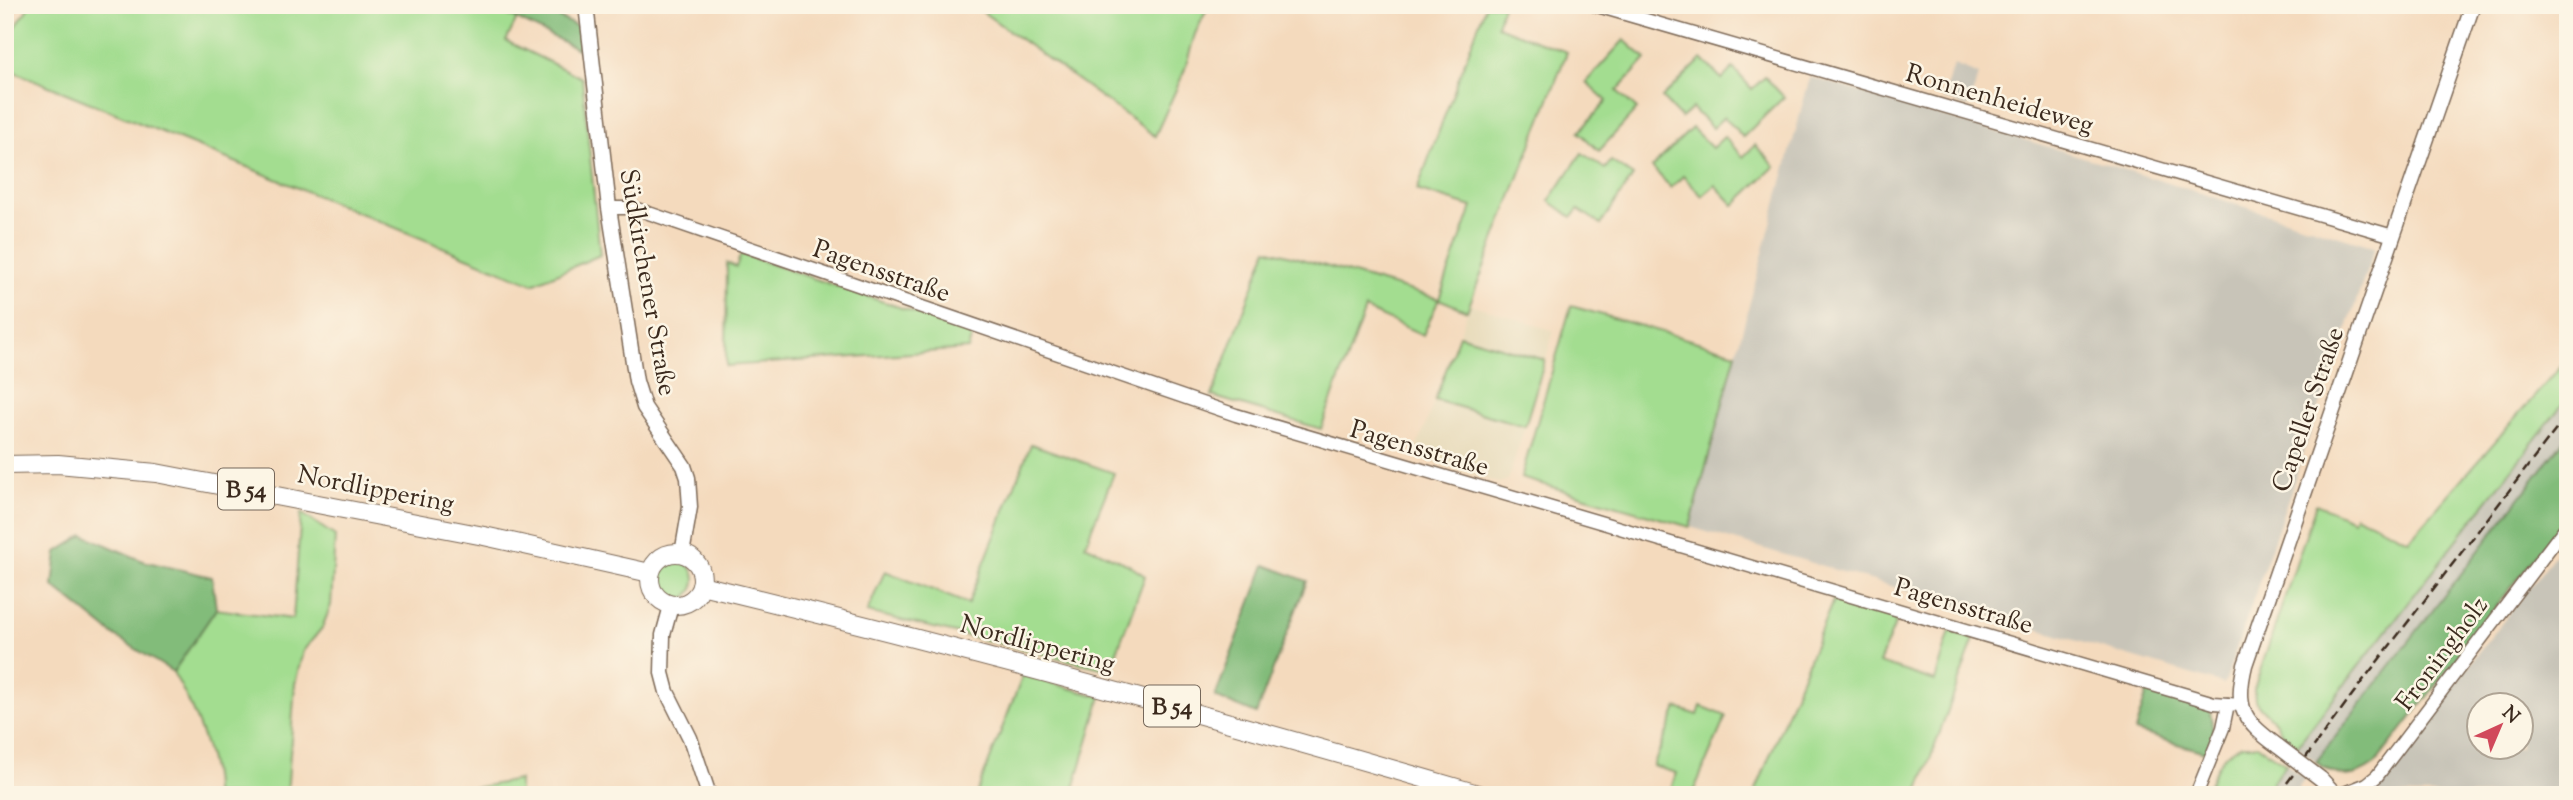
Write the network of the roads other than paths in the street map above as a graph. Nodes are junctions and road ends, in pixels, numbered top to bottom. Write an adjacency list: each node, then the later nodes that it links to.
1 (586, 5): 4 (street, Südkirchener Straße)
2 (1594, 5): 5 (street, Ronnenheideweg)
3 (2473, 5): 5 (street, Capeller Straße)
4 (609, 208): 8 (street, Südkirchener Straße); 12 (street, Pagensstraße)
5 (2393, 236): 12 (street, Capeller Straße)
6 (5, 465): 9 (main road, Nordlippering / B 54)
7 (2568, 524): 16 (street, Froningholz)
8 (682, 554): 9 (main road); 10 (main road)
9 (650, 573): 11 (main road)
10 (701, 585): 11 (main road); 14 (main road, Nordlippering / B 54)
11 (671, 606): 13 (street)
12 (2234, 705): 15 (street); 16 (street, bridge)
13 (709, 795)
14 (1481, 795)
15 (2196, 795)
16 (2337, 795)

